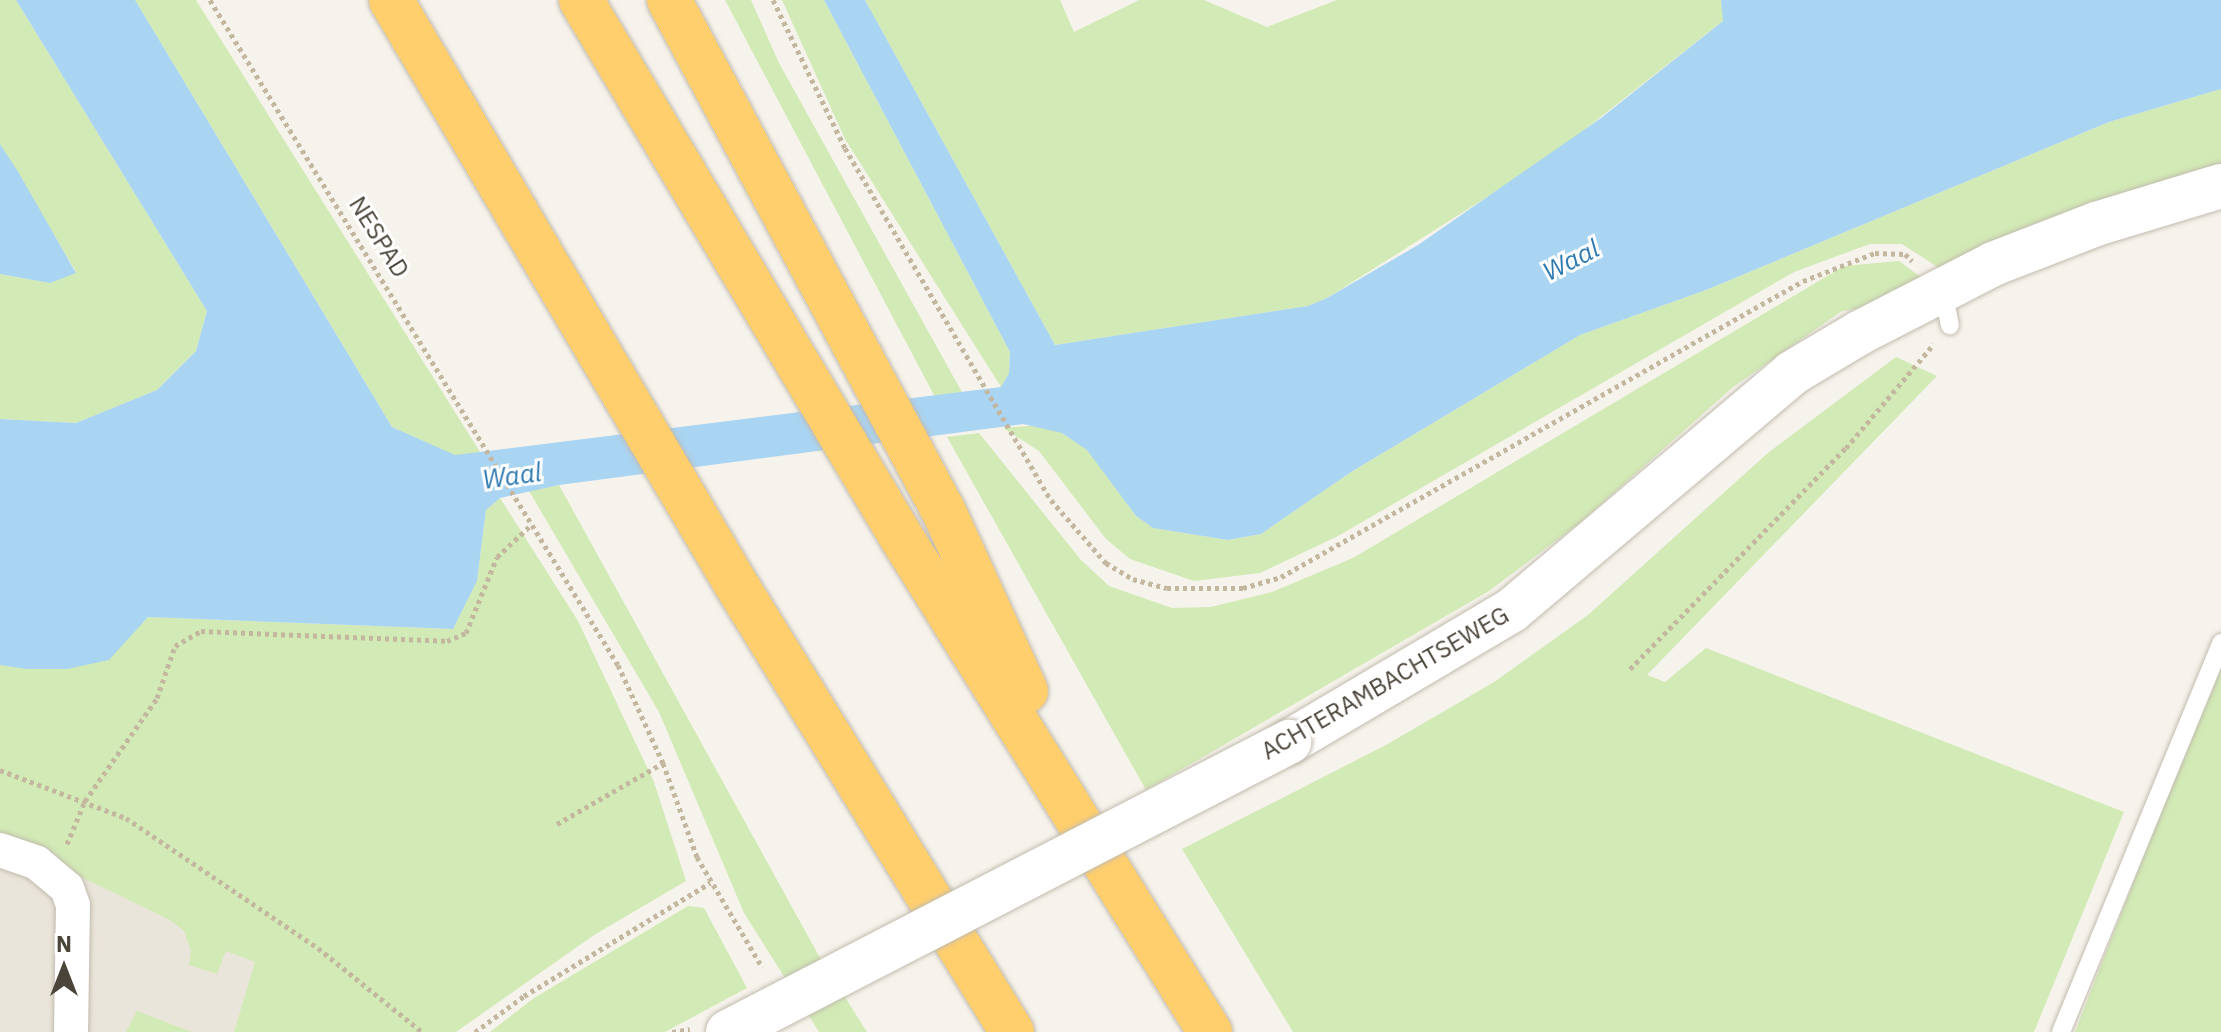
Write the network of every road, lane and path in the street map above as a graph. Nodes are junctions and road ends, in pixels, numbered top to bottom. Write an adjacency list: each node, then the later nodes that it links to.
1 (210, 0): 8 (path, NESPAD)
2 (391, 0): 24 (highway)
3 (581, 0): 16 (highway)
4 (669, 0): 16 (highway)
5 (773, 0): 7 (path)
6 (2221, 186): 7 (street, ACHTERAMBACHTSEWEG)
7 (1946, 306): 10 (path); 23 (street, ACHTERAMBACHTSEWEG, bridge)
8 (532, 524): 11 (path, NESPAD); 13 (path)
9 (2221, 643): 26 (lane)
10 (1630, 669)
11 (663, 763): 14 (path); 18 (path, NESPAD)
12 (0, 770): 13 (path)
13 (85, 801): 17 (path); 21 (path)
14 (557, 824)
15 (0, 850): 17 (street)
16 (1098, 850): 25 (highway)
17 (55, 874): 20 (street)
18 (710, 883): 19 (path, NESPAD); 22 (path)
19 (769, 978)
20 (71, 1032)
21 (422, 1032)
22 (475, 1032)
23 (728, 1032)
24 (1012, 1032)
25 (1210, 1032)
26 (2061, 1032)

